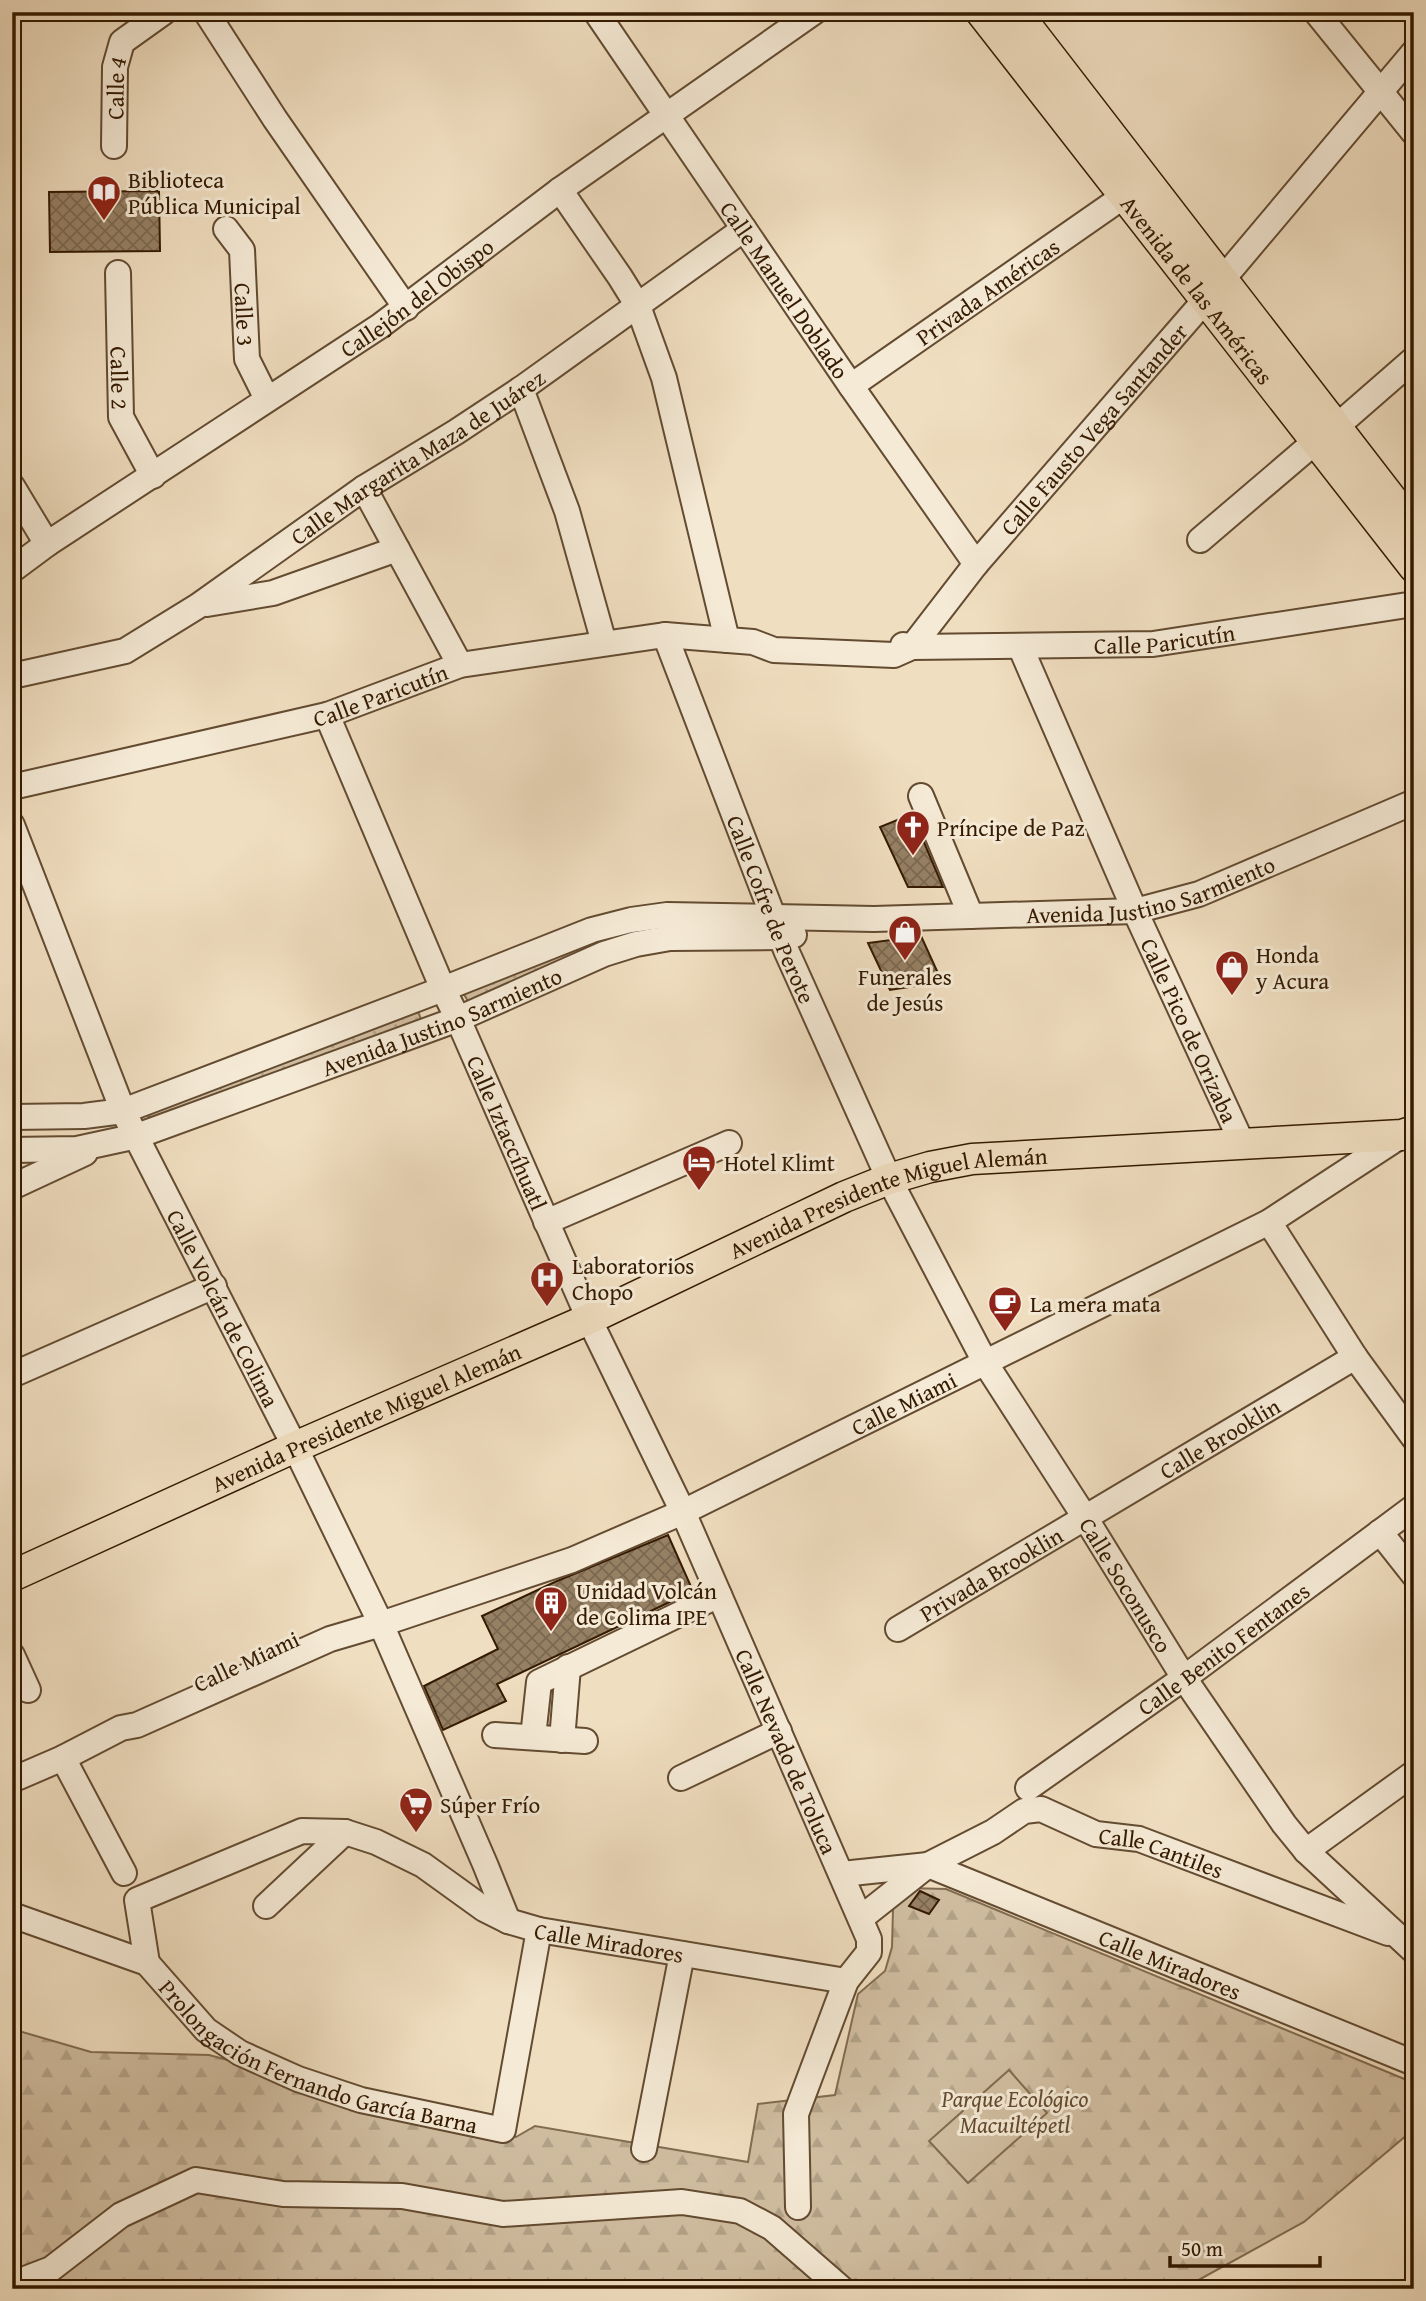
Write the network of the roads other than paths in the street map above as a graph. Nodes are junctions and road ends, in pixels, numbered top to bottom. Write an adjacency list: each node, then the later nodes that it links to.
1 (164, 12): 12 (street, Calle 4)
2 (206, 12): 20 (street)
3 (596, 12): 10 (street, Calle Manuel Doblado)
4 (814, 12): 10 (street, Callejón del Obispo)
5 (981, 12): 14 (main road, Avenida de las Américas)
6 (1016, 12): 18 (main road, Avenida de las Américas)
7 (1316, 12): 9 (street)
8 (1414, 52): 9 (street, Calle Fausto Vega Santander)
9 (1380, 91): 11 (street); 18 (street, Calle Fausto Vega Santander)
10 (667, 116): 13 (street, Callejón del Obispo); 16 (street, Calle Manuel Doblado)
11 (1414, 132)
12 (114, 146)
13 (560, 190): 19 (street); 20 (street, Callejón del Obispo)
14 (1125, 196): 18 (main road, Avenida de las Américas); 22 (street, Privada Américas)
15 (226, 229): 24 (street, Calle 3)
16 (744, 229): 19 (street, Calle Margarita Maza de Juárez); 22 (street, Calle Manuel Doblado)
17 (118, 274): 26 (street, Calle 2)
18 (1214, 290): 25 (main road, Avenida de las Américas); 33 (street, Calle Fausto Vega Santander)
19 (638, 306): 23 (street, Calle Margarita Maza de Juárez); 39 (street)
20 (406, 308): 24 (street, Callejón del Obispo)
21 (1414, 359): 25 (street)
22 (851, 386): 33 (street, Calle Manuel Doblado)
23 (521, 388): 28 (street, Calle Margarita Maza de Juárez); 40 (street)
24 (267, 400): 26 (street, Callejón del Obispo)
25 (1326, 434): 29 (main road, Avenida de las Américas); 30 (street); 34 (main road, Avenida de las Américas)
26 (153, 476): 31 (street, Callejón del Obispo)
27 (12, 486): 31 (street)
28 (364, 488): 32 (street); 37 (street, Calle Margarita Maza de Juárez)
29 (1414, 528)
30 (1200, 540)
31 (47, 544): 35 (street, Callejón del Obispo)
32 (397, 549): 37 (street, Calle Margarita Maza de Juárez); 43 (street)
33 (976, 564): 42 (street, Calle Fausto Vega Santander)
34 (1414, 566)
35 (12, 570)
36 (1414, 604): 41 (street, Calle Paricutín)
37 (198, 606): 44 (street, Calle Margarita Maza de Juárez)
38 (665, 635): 39 (street, Calle Paricutín); 40 (street, Calle Paricutín); 52 (street, Calle Cofre de Perote)
39 (727, 640): 42 (street, Calle Paricutín)
40 (604, 643): 43 (street, Calle Paricutín)
41 (1020, 646): 42 (street, Calle Paricutín); 50 (street, Calle Pico de Orizaba)
42 (912, 647)
43 (460, 665): 45 (street, Calle Paricutín)
44 (12, 676)
45 (327, 715): 46 (street, Calle Paricutín); 53 (street, Calle Iztaccíhuatl)
46 (12, 787)
47 (921, 796): 51 (street)
48 (1414, 802): 50 (street, Avenida Justino Sarmiento)
49 (12, 825): 55 (street, Calle Volcán de Colima)
50 (1136, 911): 51 (street, Avenida Justino Sarmiento); 60 (street, Calle Pico de Orizaba)
51 (971, 916): 52 (street, Avenida Justino Sarmiento)
52 (776, 927): 53 (street, Avenida Justino Sarmiento); 54 (street, Avenida Justino Sarmiento); 63 (street, Calle Cofre de Perote)
53 (443, 989): 54 (street, Calle Iztaccíhuatl); 55 (street, Avenida Justino Sarmiento)
54 (458, 1019): 58 (street, Avenida Justino Sarmiento); 65 (street, Calle Iztaccíhuatl)
55 (123, 1111): 56 (street, Avenida Justino Sarmiento); 58 (street, Calle Volcán de Colima)
56 (12, 1117)
57 (1408, 1133): 60 (main road, Avenida Presidente Miguel Alemán); 66 (street, Calle Miami)
58 (137, 1136): 61 (street, Avenida Justino Sarmiento); 67 (street, Calle Volcán de Colima)
59 (729, 1143): 65 (street)
60 (1241, 1143): 63 (main road, Avenida Presidente Miguel Alemán)
61 (103, 1145): 62 (street, Avenida Justino Sarmiento); 64 (street)
62 (12, 1150)
63 (889, 1179): 68 (main road, Avenida Presidente Miguel Alemán); 70 (street, Calle Soconusco)
64 (12, 1187)
65 (547, 1222): 68 (street, Calle Iztaccíhuatl)
66 (1269, 1222): 69 (street); 70 (street, Calle Miami)
67 (214, 1286): 71 (street); 73 (street, Calle Volcán de Colima)
68 (589, 1319): 73 (main road, Avenida Presidente Miguel Alemán); 75 (street, Calle Nevado de Toluca)
69 (1355, 1357): 72 (street); 76 (street, Calle Brooklin)
70 (986, 1364): 75 (street, Calle Miami); 76 (street, Calle Soconusco)
71 (12, 1375)
72 (1414, 1438)
73 (295, 1447): 79 (main road, Avenida Presidente Miguel Alemán); 81 (street, Calle Volcán de Colima)
74 (1414, 1507): 77 (street, Calle Benito Fentanes)
75 (682, 1512): 80 (street, Calle Nevado de Toluca); 81 (street, Calle Miami)
76 (1086, 1519): 82 (street, Privada Brooklin); 85 (street, Calle Soconusco)
77 (1380, 1532): 78 (street); 85 (street, Calle Benito Fentanes)
78 (1414, 1575)
79 (12, 1576)
80 (719, 1595): 84 (street); 87 (street, Calle Nevado de Toluca)
81 (381, 1624): 90 (street, Calle Miami); 97 (street, Calle Volcán de Colima)
82 (898, 1629)
83 (12, 1655): 86 (street)
84 (568, 1667): 89 (street); 89 (street)
85 (1184, 1678): 94 (street, Calle Benito Fentanes); 96 (street, Calle Soconusco)
86 (28, 1690)
87 (779, 1731): 92 (street); 100 (street, Calle Nevado de Toluca)
88 (495, 1735): 89 (street)
89 (533, 1737)
90 (64, 1758): 93 (street, Calle Miami); 99 (street)
91 (1414, 1773): 96 (street)
92 (681, 1778)
93 (12, 1780)
94 (1028, 1788)
95 (345, 1832): 101 (street, Calle Miradores); 102 (street); 109 (street, Calle Miradores)
96 (1306, 1851): 107 (street, Calle Soconusco)
97 (485, 1864): 101 (street); 105 (street, Calle Volcán de Colima)
98 (928, 1865): 100 (street, Calle Miradores); 104 (street); 107 (street, Calle Cantiles); 111 (street, Calle Miradores)
99 (124, 1874)
100 (842, 1874): 104 (street, Calle Nevado de Toluca)
101 (450, 1885): 105 (street, Calle Miradores)
102 (266, 1906)
103 (12, 1915): 109 (street)
104 (861, 1918): 110 (street)
105 (508, 1921): 106 (street, Calle Miradores)
106 (539, 1930): 108 (street, Calle Miradores); 109 (street, Prolongación Fernando García Barna)
107 (1408, 1945)
108 (682, 1954): 110 (street, Calle Miradores); 112 (street)
109 (147, 1963)
110 (846, 1981): 113 (street)
111 (1414, 2063)
112 (644, 2149)
113 (798, 2207)
114 (12, 2284): 115 (street)
115 (842, 2289)

